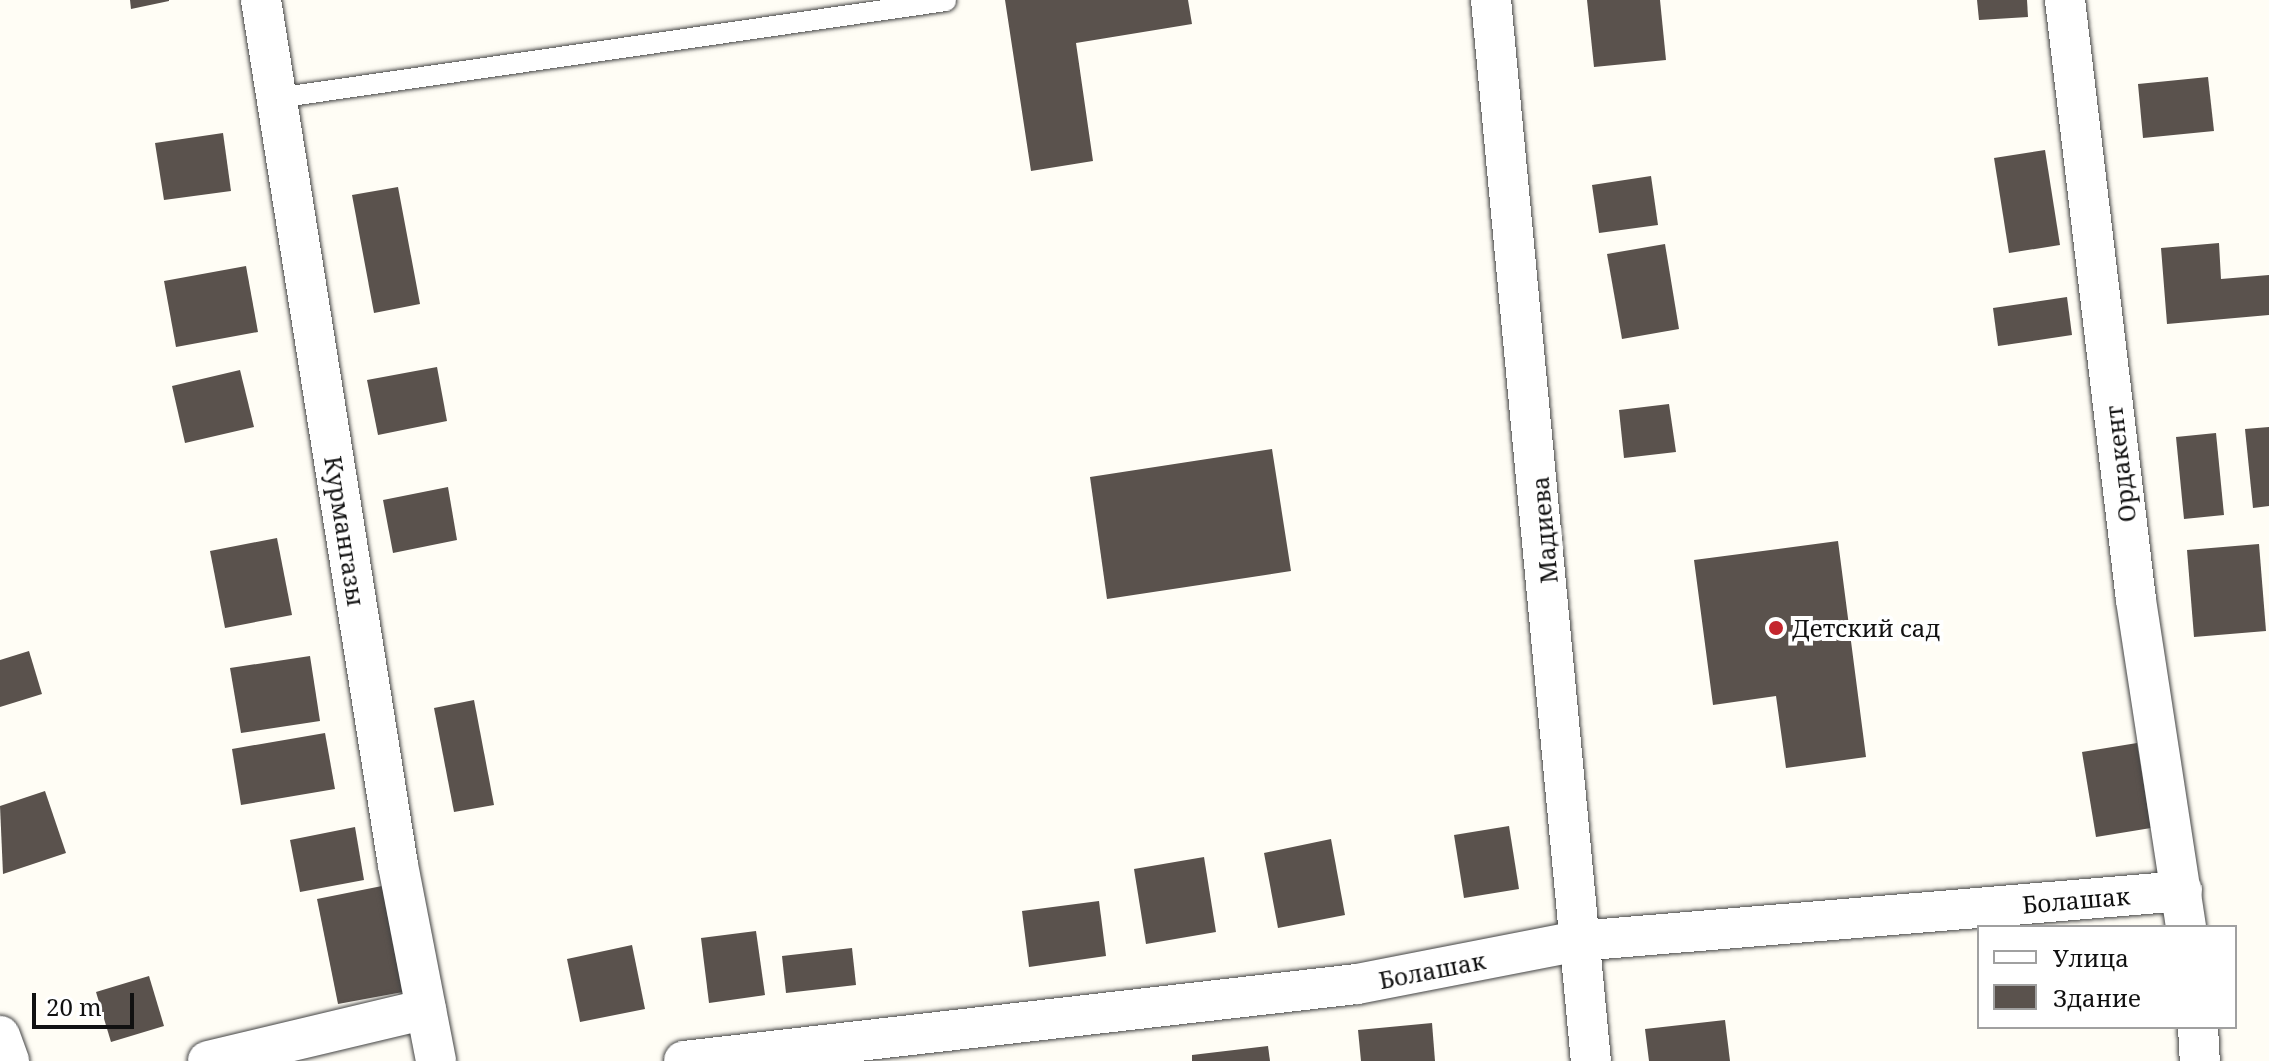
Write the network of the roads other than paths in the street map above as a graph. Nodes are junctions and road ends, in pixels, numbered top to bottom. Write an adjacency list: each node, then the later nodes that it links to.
1 (261, 0): 5 (street, Курмангазы)
2 (1491, 0): 7 (street, Мадиева)
3 (2065, 0): 6 (street, Ордакент)
4 (946, 1): 5 (lane)
5 (277, 98): 8 (street, Курмангазы)
6 (2184, 909): 7 (street, Болашак)
7 (1578, 941): 11 (street, Болашак); 16 (street, Мадиева)
8 (426, 1009): 13 (street); 14 (street, Курмангазы)
9 (2198, 1029): 17 (street)
10 (0, 1036): 12 (street)
11 (992, 1044): 15 (street, Болашак)
12 (9, 1061)
13 (208, 1061)
14 (436, 1061)
15 (684, 1061)
16 (1591, 1061)
17 (2200, 1061)

